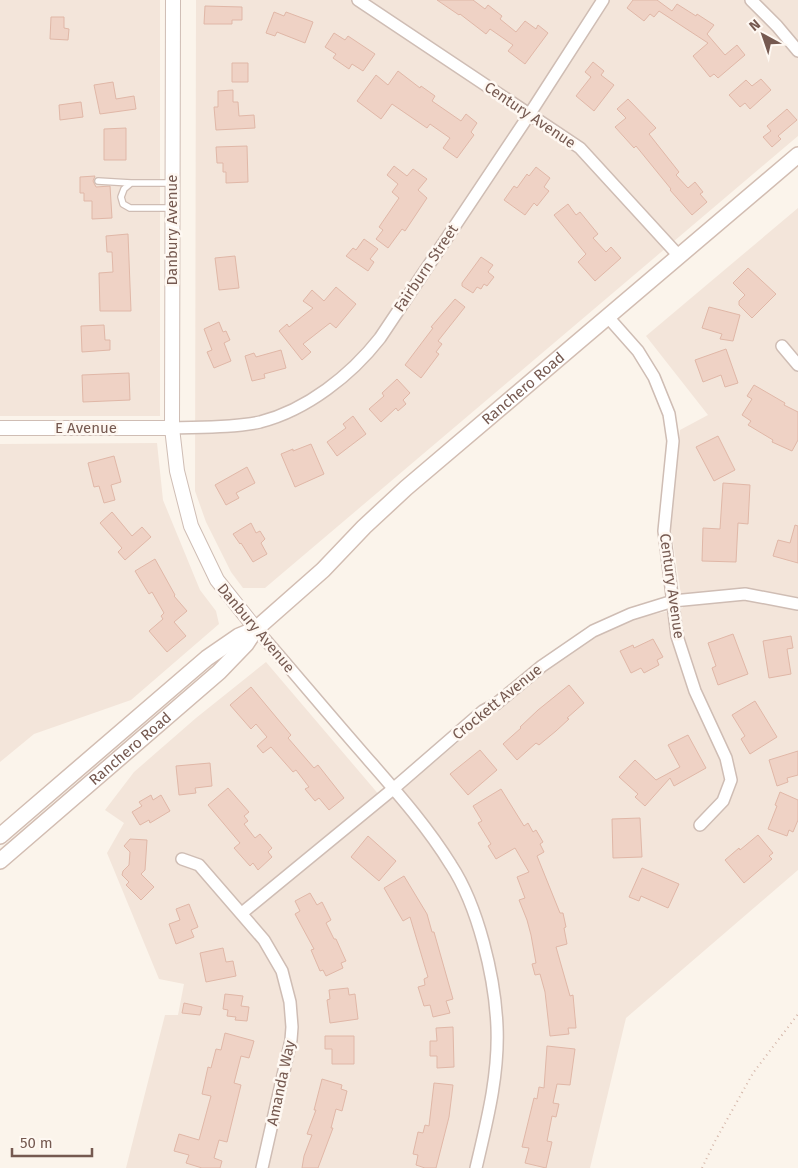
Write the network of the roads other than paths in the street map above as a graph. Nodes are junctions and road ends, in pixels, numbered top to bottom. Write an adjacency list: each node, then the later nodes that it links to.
1 (172, 0): 10 (street, Danbury Avenue)
2 (358, 0): 6 (street, Century Avenue)
3 (603, 0): 6 (street, Fairburn Street)
4 (750, 0): 5 (street)
5 (798, 51)
6 (529, 115): 12 (street, Century Avenue); 17 (street, Fairburn Street)
7 (798, 156): 12 (main road, Ranchero Road)
8 (98, 181): 9 (lane)
9 (131, 183): 10 (lane); 11 (lane)
10 (172, 183): 11 (street, Danbury Avenue)
11 (172, 208): 17 (street, Danbury Avenue)
12 (679, 256): 13 (main road, Ranchero Road)
13 (607, 316): 18 (street, Century Avenue); 20 (main road, Ranchero Road)
14 (782, 346): 15 (street)
15 (798, 365)
16 (0, 428): 17 (street, E Avenue)
17 (172, 428): 20 (street, Danbury Avenue)
18 (673, 601): 19 (street, Crockett Avenue); 21 (street, Crockett Avenue); 22 (street, Century Avenue)
19 (798, 604)
20 (256, 630): 21 (street, Danbury Avenue); 23 (main road, Ranchero Road); 25 (main road, Ranchero Road)
21 (393, 789): 26 (street, Crockett Avenue); 28 (street, Danbury Avenue)
22 (700, 825)
23 (0, 836)
24 (182, 859): 26 (street, Amanda Way)
25 (0, 861)
26 (242, 913): 27 (street, Amanda Way)
27 (262, 1168)
28 (476, 1168)

